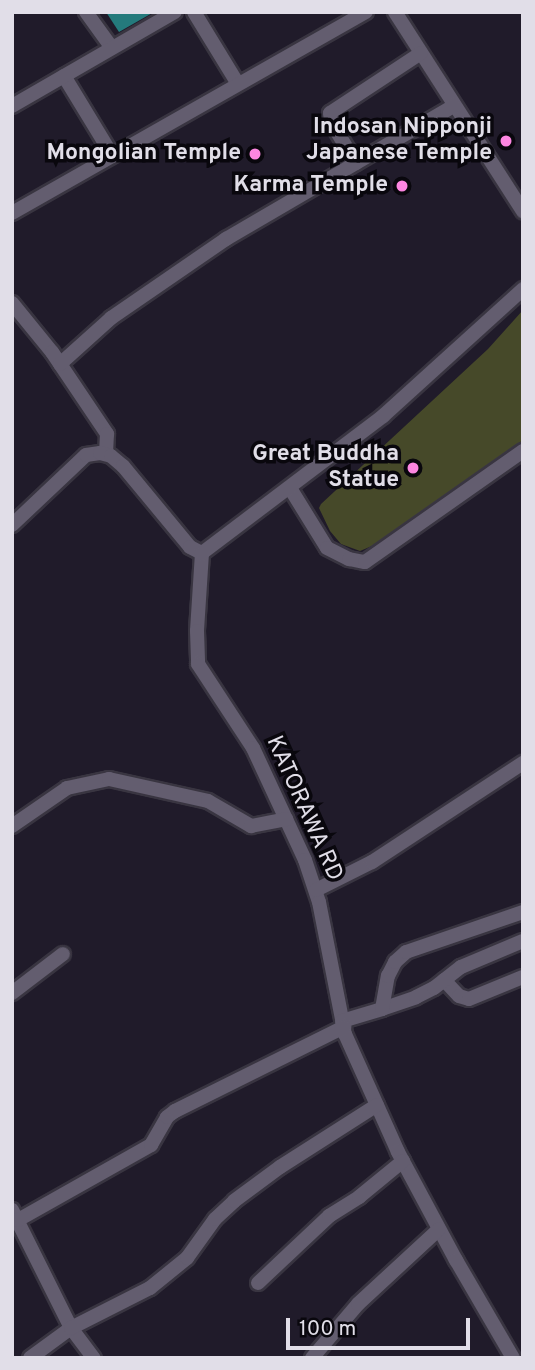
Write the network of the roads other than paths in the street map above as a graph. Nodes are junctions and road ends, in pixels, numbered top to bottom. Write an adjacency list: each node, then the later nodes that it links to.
1 (86, 12): 6 (street)
2 (175, 12): 6 (street)
3 (194, 12): 9 (street)
4 (366, 12): 9 (street)
5 (395, 12): 7 (street)
6 (112, 48): 8 (street)
7 (421, 53): 11 (street); 13 (street)
8 (64, 76): 10 (street); 12 (street)
9 (239, 84): 12 (street)
10 (12, 106)
11 (454, 106): 13 (street); 14 (street)
12 (112, 155): 15 (street)
13 (356, 163): 18 (street)
14 (523, 211)
15 (12, 213)
16 (523, 289): 21 (street)
17 (12, 303): 18 (street)
18 (60, 364): 20 (street)
19 (523, 451): 21 (street)
20 (106, 454): 22 (street); 23 (street)
21 (290, 488): 23 (street)
22 (12, 525)
23 (202, 553): 25 (street, KATORAWA RD)
24 (523, 763): 27 (street)
25 (286, 819): 26 (street); 27 (street, KATORAWA RD)
26 (12, 826)
27 (316, 890): 35 (street, KATORAWA RD)
28 (523, 912): 34 (street)
29 (523, 941): 32 (street)
30 (64, 954): 33 (street)
31 (523, 977): 32 (street)
32 (444, 980): 34 (street)
33 (12, 993)
34 (382, 1009): 35 (street)
35 (343, 1024): 36 (street, KATORAWA RD); 38 (street)
36 (377, 1105): 37 (street, KATORAWA RD); 41 (street)
37 (402, 1161): 39 (street, KATORAWA RD); 40 (street)
38 (15, 1215): 41 (street)
39 (439, 1229): 44 (street); 45 (street, KATORAWA RD)
40 (258, 1283)
41 (71, 1328): 42 (street); 43 (street)
42 (30, 1358)
43 (94, 1358)
44 (312, 1358)
45 (513, 1358)

